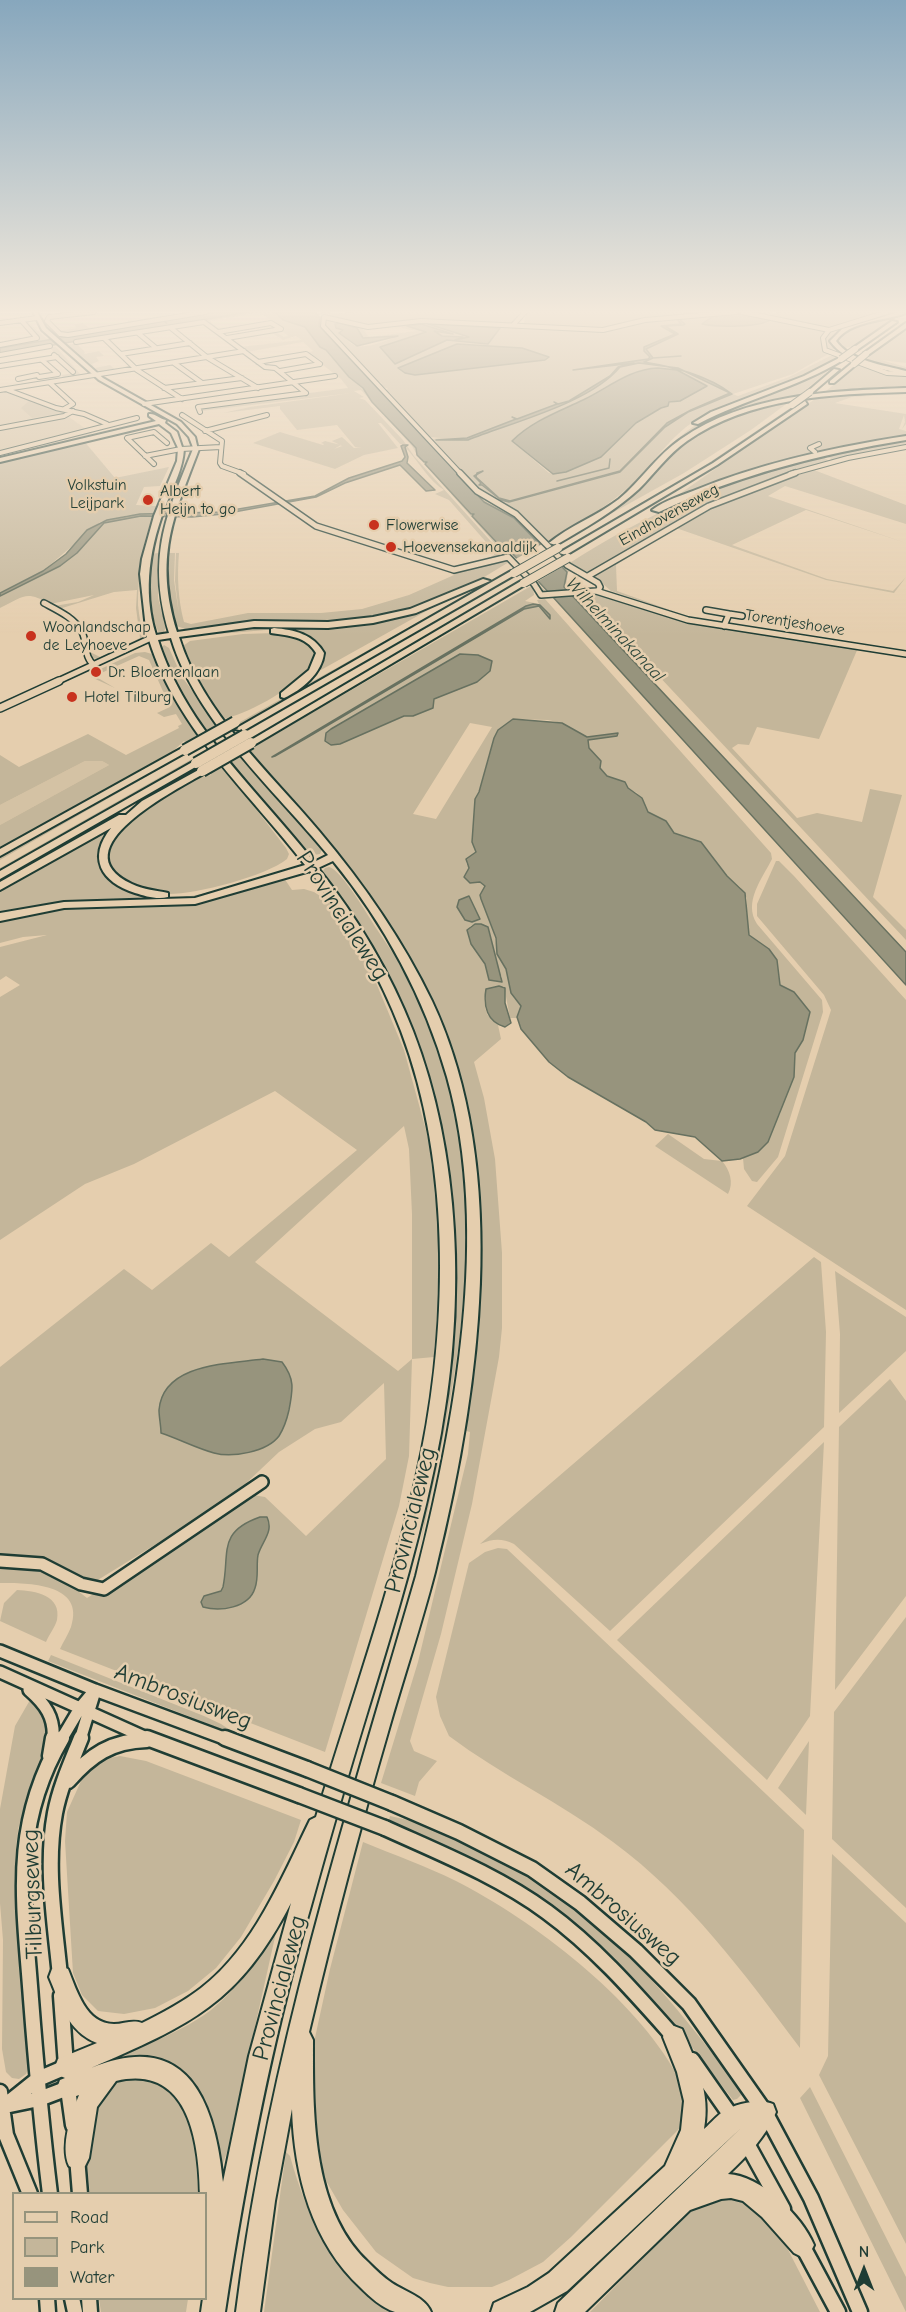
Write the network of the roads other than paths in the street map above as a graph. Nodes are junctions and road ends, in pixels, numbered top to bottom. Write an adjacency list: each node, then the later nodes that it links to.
1 (43, 420): 15 (street)
2 (96, 420): 14 (street)
3 (128, 420): 14 (street)
4 (166, 420): 13 (main road)
5 (172, 420): 23 (main road)
6 (189, 420): 16 (street)
7 (248, 420): 16 (street)
8 (410, 420): 37 (street)
9 (701, 420): 29 (highway)
10 (726, 420): 29 (highway)
11 (770, 420): 35 (highway, bridge)
12 (780, 420): 31 (highway)
13 (159, 421): 22 (main road); 25 (main road)
14 (107, 424): 25 (street)
15 (0, 428)
16 (205, 431): 21 (street)
17 (906, 438): 34 (highway)
18 (167, 443): 26 (street)
19 (819, 444): 24 (street)
20 (906, 447): 28 (street, Eindhovenseweg)
21 (221, 448): 23 (street); 39 (street)
22 (181, 449): 23 (street); 26 (street); 46 (highway, Provincialeweg)
23 (196, 449): 33 (highway, Provincialeweg)
24 (815, 452)
25 (0, 456)
26 (145, 456): 30 (street)
27 (823, 456): 28 (street)
28 (832, 462): 37 (street, Eindhovenseweg)
29 (658, 463): 35 (highway)
30 (154, 464)
31 (716, 464): 34 (highway); 35 (highway)
32 (188, 489): 33 (highway)
33 (178, 492): 45 (highway, Provincialeweg)
34 (637, 518): 35 (highway)
35 (561, 551): 36 (highway, bridge); 36 (highway, bridge)
36 (517, 576): 38 (highway); 51 (highway)
37 (588, 576): 39 (street)
38 (486, 581): 45 (highway); 49 (highway)
39 (598, 591): 44 (street, Torentjeshoeve)
40 (44, 603): 48 (street)
41 (706, 610): 42 (street, Torentjeshoeve)
42 (729, 614): 43 (street, Torentjeshoeve); 44 (street, Torentjeshoeve)
43 (742, 616)
44 (724, 626): 47 (street, Torentjeshoeve)
45 (174, 638): 46 (highway); 49 (highway); 55 (highway, Provincialeweg)
46 (152, 641): 48 (street); 56 (highway, Provincialeweg)
47 (906, 654)
48 (95, 666): 50 (street)
49 (284, 694): 51 (highway)
50 (1, 708)
51 (243, 732): 52 (highway, bridge); 52 (highway)
52 (193, 760): 53 (highway); 54 (highway); 57 (highway); 58 (highway)
53 (146, 803): 56 (highway); 59 (highway)
54 (0, 853)
55 (334, 856): 56 (highway); 73 (highway, Provincialeweg)
56 (310, 864): 60 (highway); 71 (highway, Provincialeweg)
57 (0, 865)
58 (0, 876)
59 (0, 887)
60 (0, 917)
61 (262, 1482): 62 (street)
62 (0, 1561)
63 (0, 1651): 66 (street, Ambrosiusweg)
64 (0, 1672): 65 (street)
65 (22, 1684): 67 (street); 69 (street)
66 (96, 1690): 67 (street, Tilburgseweg); 81 (street, Ambrosiusweg, bridge)
67 (86, 1711): 68 (street); 69 (street, Tilburgseweg); 70 (street, Tilburgseweg)
68 (151, 1740): 70 (street); 75 (street, bridge)
69 (49, 1761): 78 (street, Tilburgseweg)
70 (61, 1790): 72 (street, Tilburgseweg)
71 (333, 1796): 74 (highway); 91 (highway, Provincialeweg)
72 (60, 1977): 74 (highway); 77 (street, Tilburgseweg)
73 (303, 2010): 92 (highway, Provincialeweg); 93 (highway)
74 (173, 2017): 77 (highway)
75 (674, 2037): 82 (street); 85 (highway)
76 (114, 2070): 77 (highway); 84 (highway); 91 (highway)
77 (67, 2078): 78 (street); 80 (street); 84 (street, Tilburgseweg)
78 (38, 2079): 79 (street); 80 (street, Tilburgseweg)
79 (1, 2099): 80 (street); 86 (street)
80 (39, 2099): 87 (street, Tilburgseweg)
81 (765, 2112): 82 (highway); 83 (highway); 97 (street, Ambrosiusweg)
82 (733, 2118): 83 (street); 85 (highway)
83 (746, 2141): 89 (highway); 90 (street)
84 (77, 2158): 88 (street, Tilburgseweg)
85 (667, 2180): 94 (highway)
86 (30, 2192)
87 (50, 2192)
88 (80, 2192)
89 (683, 2202): 90 (highway); 95 (highway)
90 (802, 2245): 96 (street)
91 (211, 2312)
92 (248, 2312)
93 (419, 2312)
94 (503, 2312)
95 (567, 2312)
96 (837, 2312)
97 (860, 2312)

